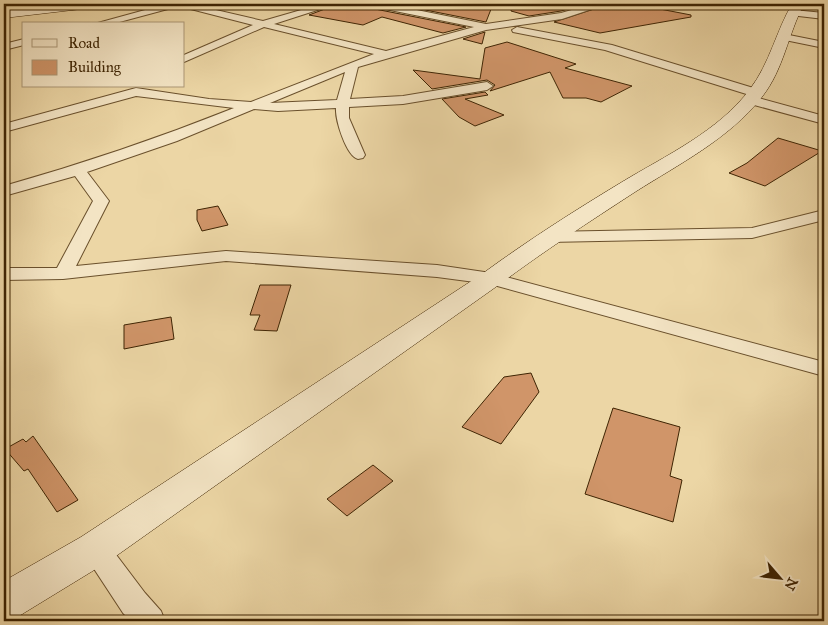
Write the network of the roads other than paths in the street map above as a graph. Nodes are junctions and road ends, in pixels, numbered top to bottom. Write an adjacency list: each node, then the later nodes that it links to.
1 (90, 4): 9 (street)
2 (179, 4): 12 (street); 13 (street)
3 (332, 4): 10 (street)
4 (375, 4): 8 (street)
5 (423, 4): 8 (street)
6 (602, 4): 15 (street)
7 (796, 8): 11 (street); 16 (street)
8 (411, 10): 15 (street)
9 (4, 14)
10 (292, 14): 12 (street); 14 (street)
11 (824, 16)
12 (238, 19): 14 (street)
13 (107, 22)
14 (262, 25): 20 (street); 21 (street)
15 (485, 27): 20 (street); 25 (street)
16 (784, 37): 18 (street); 25 (street)
17 (22, 42): 19 (street)
18 (824, 45)
19 (4, 47)
20 (386, 54): 22 (street)
21 (185, 59)
22 (353, 65): 26 (street); 27 (street)
23 (487, 86): 26 (street)
24 (139, 89): 27 (street); 29 (street)
25 (754, 96): 28 (street); 34 (street)
26 (342, 104): 27 (street); 30 (street)
27 (246, 107): 31 (street)
28 (824, 120)
29 (4, 128)
30 (358, 155)
31 (78, 170): 32 (street); 35 (street)
32 (4, 191)
33 (824, 215): 34 (street)
34 (548, 236): 37 (street)
35 (63, 273): 36 (street); 37 (street)
36 (4, 274)
37 (490, 279): 38 (street); 39 (street)
38 (824, 369)
39 (95, 549): 40 (street); 41 (street)
40 (4, 603)
41 (150, 621)

